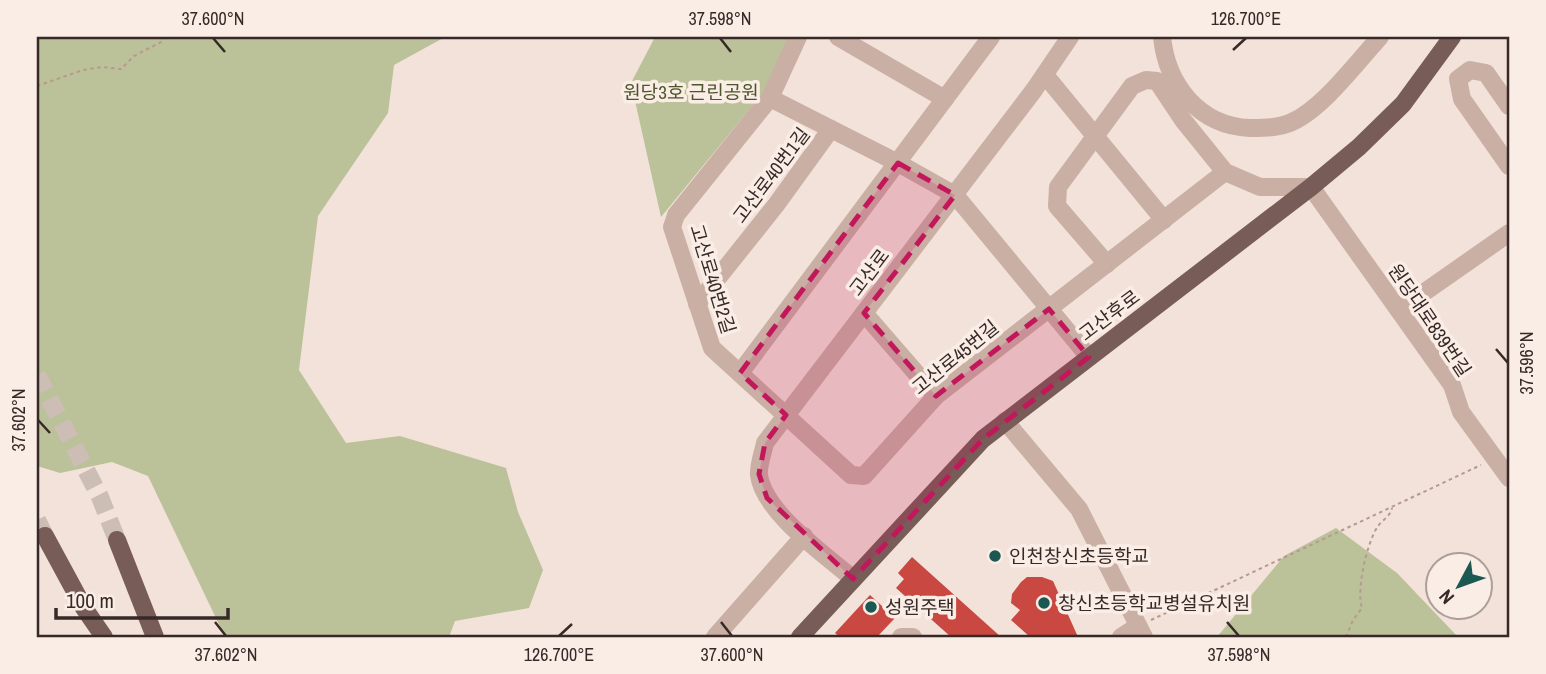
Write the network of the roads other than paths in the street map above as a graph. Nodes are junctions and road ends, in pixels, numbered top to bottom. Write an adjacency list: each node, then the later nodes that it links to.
1 (798, 37): 9 (street, 고산로40번2길)
2 (838, 37): 10 (street)
3 (991, 37): 10 (street)
4 (1070, 37): 8 (street, 고산로)
5 (1162, 37): 6 (street)
6 (1380, 37)
7 (1452, 37): 17 (main road, 고산후로)
8 (1045, 75): 13 (street); 18 (street, 고산로)
9 (770, 99): 12 (street); 22 (street, 고산로40번2길)
10 (945, 99): 14 (street)
11 (1509, 106): 15 (street)
12 (831, 129): 14 (street, 고산로40번1길); 22 (street, 고산로40번1길)
13 (1095, 137): 16 (street); 19 (street); 21 (street)
14 (898, 163): 18 (street, 고산로40번1길); 27 (street)
15 (1509, 166)
16 (1225, 172): 17 (street); 19 (street, 고산로45번길)
17 (1311, 187): 24 (street, 원당대로839번길); 26 (main road, 고산후로)
18 (954, 195): 23 (street); 25 (street, 고산로)
19 (1164, 220): 21 (street, 고산로45번길)
20 (1509, 233): 24 (street)
21 (1107, 264): 23 (street, 고산로45번길)
22 (698, 304): 27 (street, 고산로40번2길)
23 (1049, 309): 26 (street); 28 (street, 고산로45번길)
24 (1399, 310): 31 (street, 원당대로839번길)
25 (864, 313): 28 (street); 29 (street, 고산로)
26 (1089, 357): 30 (main road, 고산후로)
27 (740, 373): 29 (street, 고산로40번2길)
28 (936, 396): 29 (street, 고산로45번길)
29 (786, 415): 33 (street, 고산로)
30 (1005, 421): 35 (main road, 고산후로); 36 (street)
31 (1509, 478)
32 (45, 536): 37 (main road)
33 (804, 536): 35 (street, 고산로); 39 (street)
34 (117, 540): 38 (main road)
35 (853, 579): 40 (main road, 고산후로)
36 (1141, 632): 43 (street)
37 (104, 637)
38 (155, 637)
39 (715, 637)
40 (800, 637)
41 (901, 637): 42 (street)
42 (913, 637)
43 (1121, 637)

